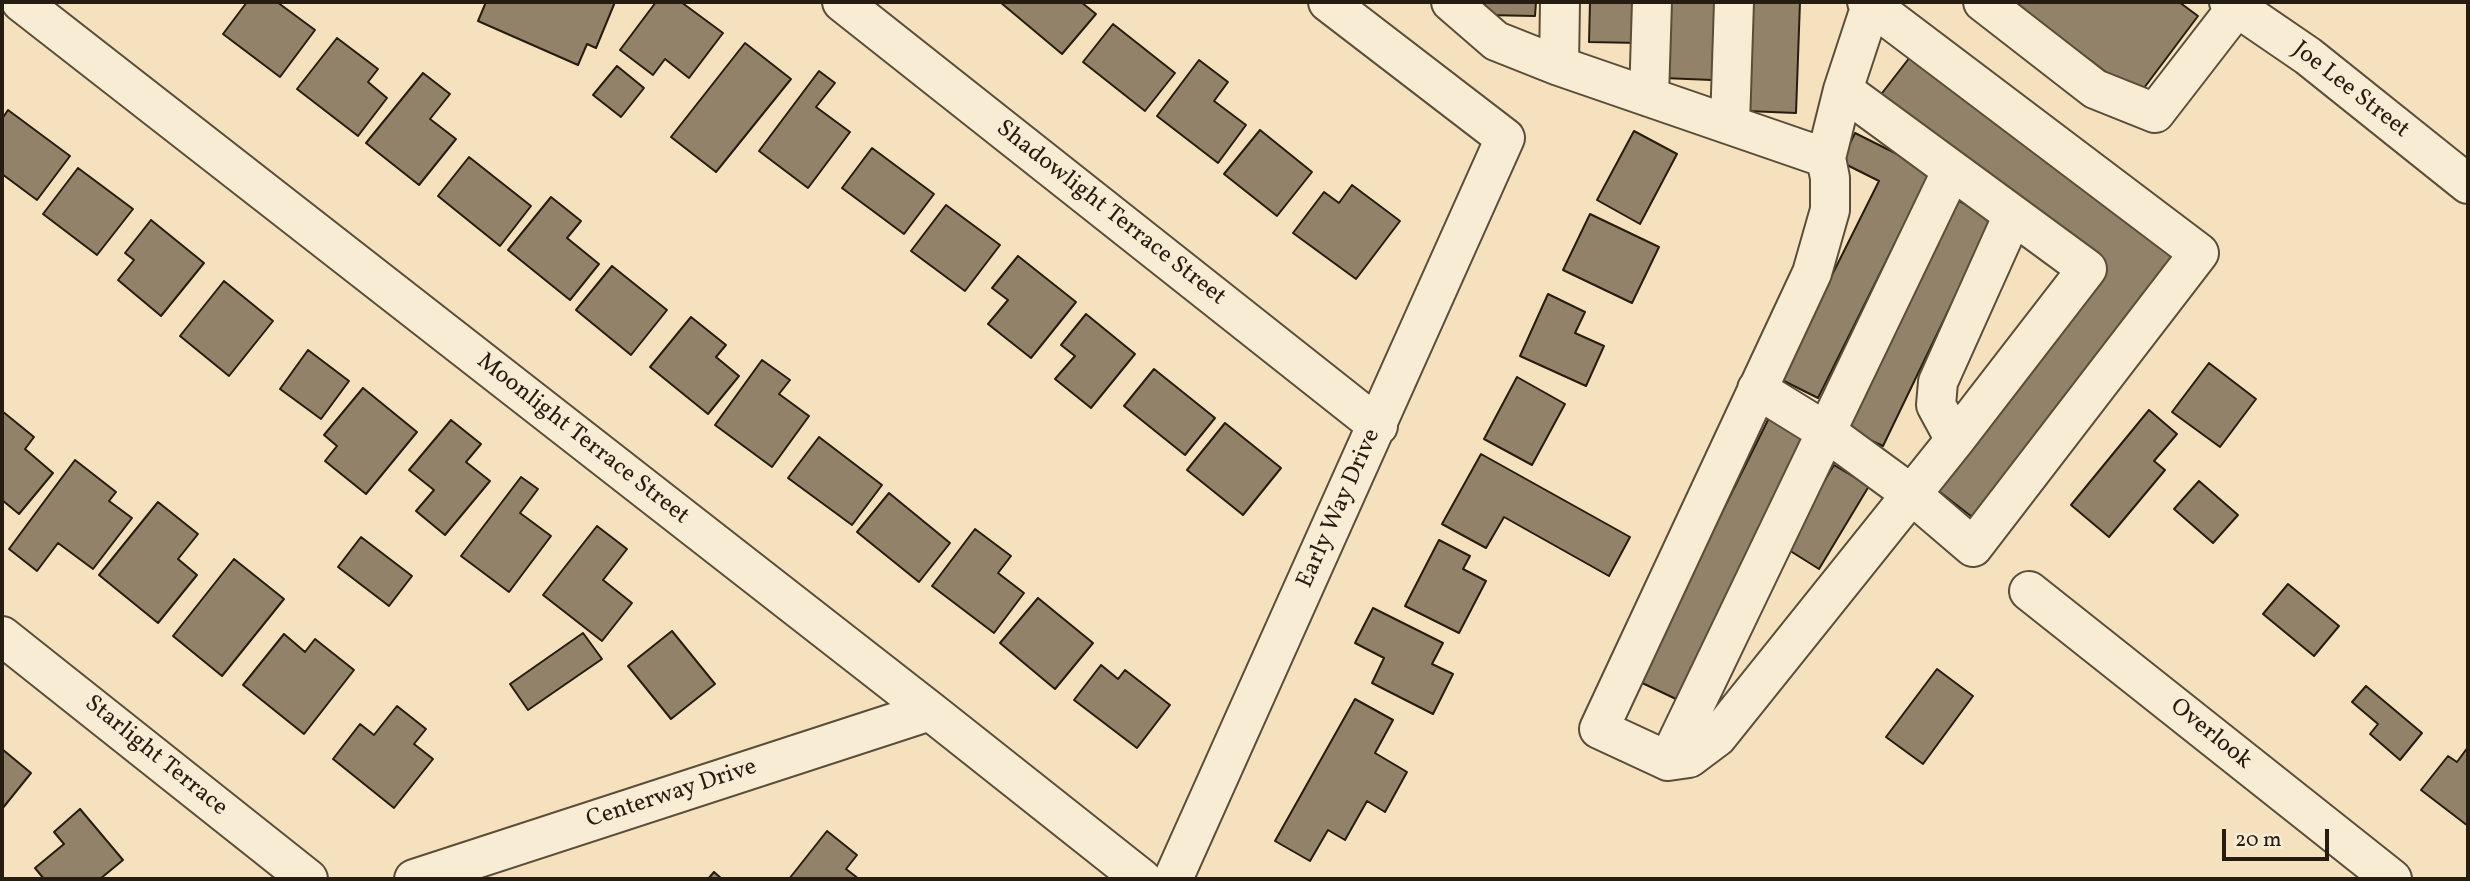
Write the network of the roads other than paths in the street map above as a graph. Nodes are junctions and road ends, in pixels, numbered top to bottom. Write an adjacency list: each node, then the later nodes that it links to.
1 (21, 2): 26 (street, Moonlight Terrace Street)
2 (842, 2): 20 (street, Shadowlight Terrace Street)
3 (1328, 2): 20 (street, Early Way Drive)
4 (1560, 2): 11 (street)
5 (1652, 2): 13 (street)
6 (1734, 2): 14 (street)
7 (1983, 2): 9 (street)
8 (1870, 3): 12 (street); 23 (street)
9 (2233, 4): 17 (street, Joe Lee Street)
10 (1464, 7): 11 (street)
11 (1559, 66): 13 (street)
12 (1843, 90): 15 (street); 16 (street)
13 (1649, 97): 14 (street)
14 (1730, 124): 15 (street)
15 (1826, 158): 19 (street)
16 (1952, 170): 18 (street); 21 (street)
17 (2468, 184)
18 (2013, 215): 22 (street); 22 (street)
19 (1757, 389): 21 (street); 27 (street)
20 (1378, 426): 31 (street, Early Way Drive)
21 (1825, 431): 23 (street); 27 (street)
22 (1955, 440): 23 (street)
23 (1911, 494): 27 (street)
24 (2029, 590): 32 (street, Overlook)
25 (2, 636): 28 (street, Starlight Terrace)
26 (930, 711): 29 (street, Centerway Drive); 30 (street, Moonlight Terrace Street)
27 (1668, 761)
28 (308, 879)
29 (414, 879)
30 (1142, 879)
31 (1173, 879)
32 (2392, 879)

